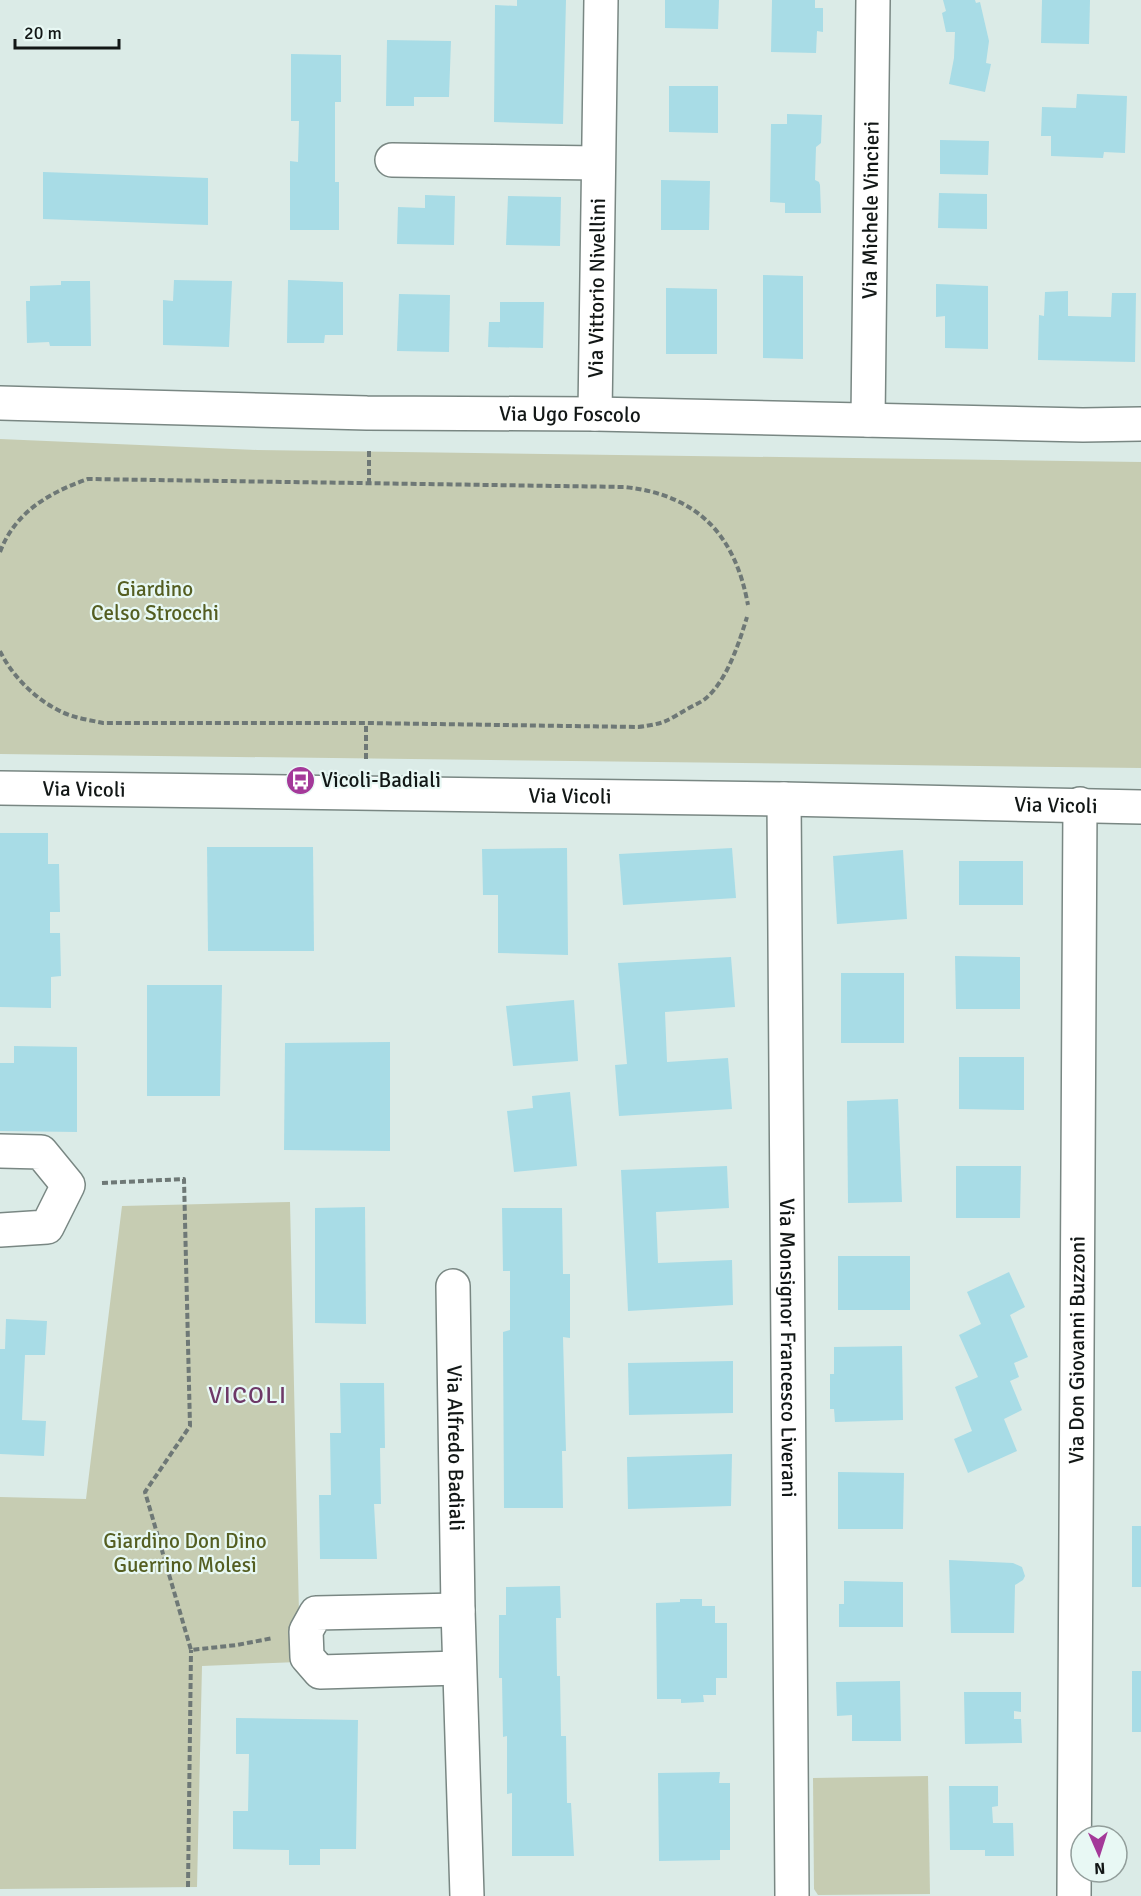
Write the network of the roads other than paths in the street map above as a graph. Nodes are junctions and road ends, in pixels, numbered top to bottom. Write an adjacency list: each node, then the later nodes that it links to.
1 (601, 0): 4 (street, Via Vittorio Nivellini)
2 (873, 0): 7 (street, Via Michele Vincieri)
3 (392, 160): 4 (street)
4 (598, 162): 6 (street, Via Vittorio Nivellini)
5 (0, 403): 6 (street, Via Ugo Foscolo)
6 (595, 414): 7 (street, Via Ugo Foscolo)
7 (868, 420): 8 (street, Via Ugo Foscolo)
8 (1141, 424)
9 (0, 788): 10 (street, Via Vicoli)
10 (784, 799): 11 (street, Via Vicoli); 19 (street, Via Monsignor Francesco Liverani)
11 (1080, 804): 12 (street, Via Vicoli); 20 (street, Via Don Giovanni Buzzoni)
12 (1141, 807)
13 (0, 1151): 14 (street)
14 (0, 1230)
15 (453, 1286): 16 (street, Via Alfredo Badiali)
16 (458, 1610): 17 (street, Via Alfredo Badiali); 17 (street)
17 (459, 1668): 18 (street, Via Alfredo Badiali)
18 (467, 1896)
19 (792, 1896)
20 (1074, 1896)

